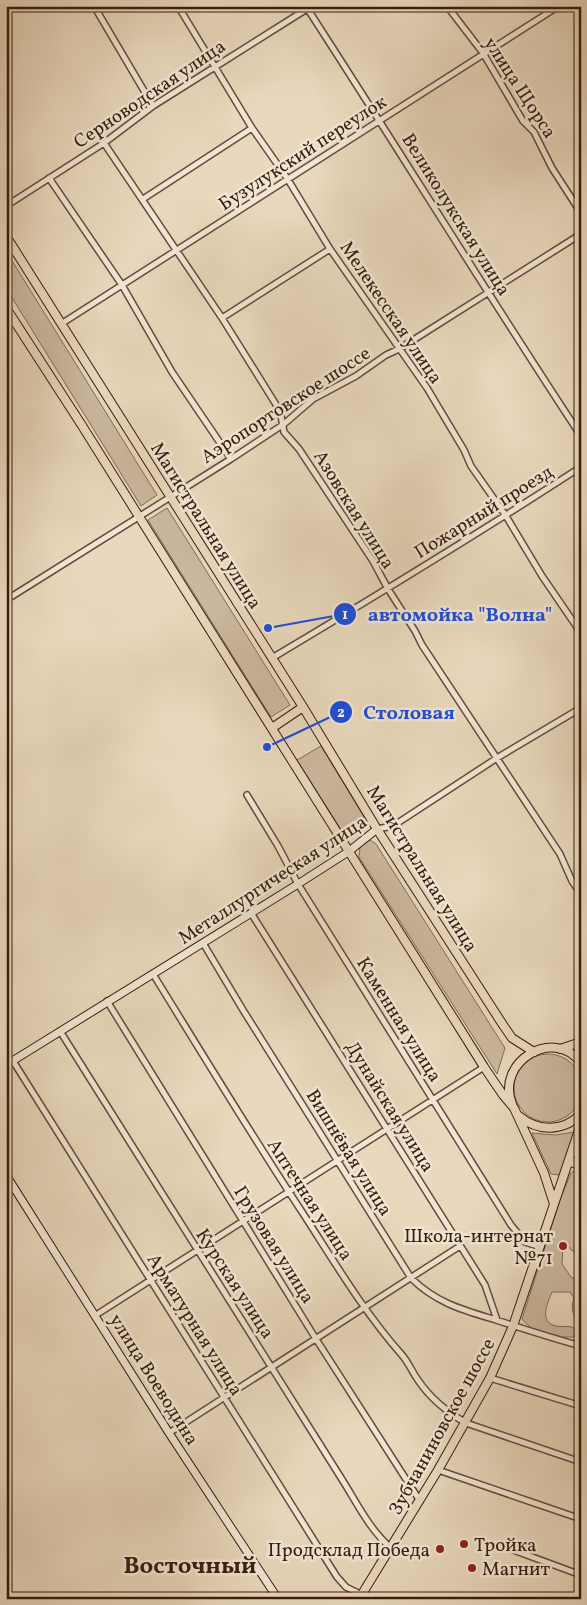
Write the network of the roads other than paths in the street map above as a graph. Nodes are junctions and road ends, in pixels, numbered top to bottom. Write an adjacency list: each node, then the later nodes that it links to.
1 (94, 6): 8 (street)
2 (178, 6): 7 (street, Мелекесская улица)
3 (447, 6): 6 (street, улица Щорса)
4 (559, 6): 6 (street, Бузулукский переулок)
5 (309, 7): 7 (street, Серноводская улица); 9 (street, Великолукская улица)
6 (483, 53): 9 (street, Бузулукский переулок); 16 (street, улица Щорса)
7 (214, 66): 8 (street, Серноводская улица); 10 (street, Мелекесская улица)
8 (153, 106): 11 (street, Серноводская улица)
9 (380, 120): 13 (street, Бузулукский переулок); 22 (street, Великолукская улица)
10 (252, 128): 13 (street, Мелекесская улица); 14 (street)
11 (104, 143): 12 (street, Серноводская улица); 14 (street, Азовская улица)
12 (50, 178): 15 (street, Серноводская улица); 21 (street)
13 (287, 178): 19 (street, Мелекесская улица); 20 (street, Бузулукский переулок)
14 (143, 199): 20 (street, Азовская улица)
15 (6, 206)
16 (581, 213)
17 (581, 234): 22 (street, Аэропортовское шоссе)
18 (6, 236): 25 (main road, Магистральная улица)
19 (330, 249): 24 (street); 26 (street, Мелекесская улица)
20 (176, 250): 21 (street, Бузулукский переулок); 24 (street, Азовская улица)
21 (122, 285): 25 (street, Бузулукский переулок); 29 (street)
22 (488, 292): 26 (street, Аэропортовское шоссе); 28 (street, Великолукская улица)
23 (6, 308): 32 (main road)
24 (222, 318): 27 (street, Азовская улица)
25 (61, 324): 31 (main road, Магистральная улица)
26 (399, 349): 27 (street, Аэропортовское шоссе); 33 (street, Мелекесская улица)
27 (284, 424): 29 (street, Аэропортовское шоссе); 34 (street, Азовская улица)
28 (581, 436)
29 (231, 459): 31 (street, Аэропортовское шоссе)
30 (581, 466): 33 (street, Пожарный проезд)
31 (170, 496): 32 (street, Аэропортовское шоссе); 37 (main road, Магистральная улица)
32 (139, 516): 35 (street, Аэропортовское шоссе); 40 (main road)
33 (506, 516): 34 (street, Пожарный проезд); 36 (street, Мелекесская улица)
34 (388, 589): 37 (street, Пожарный проезд); 41 (street, Азовская улица)
35 (6, 600)
36 (581, 633)
37 (272, 658): 38 (main road, Магистральная улица)
38 (303, 707): 40 (main road); 43 (main road, Магистральная улица)
39 (581, 708): 41 (street, Металлургическая улица)
40 (272, 728): 44 (main road)
41 (497, 758): 43 (street, Металлургическая улица); 46 (street, Азовская улица)
42 (246, 795): 45 (street, Каменная улица)
43 (377, 829): 44 (street, Металлургическая улица); 54 (main road, Магистральная улица)
44 (348, 852): 45 (street, Металлургическая улица); 57 (main road)
45 (298, 884): 47 (street, Металлургическая улица); 58 (street, Каменная улица)
46 (581, 894)
47 (251, 913): 48 (street, Металлургическая улица); 62 (street, Дунайская улица)
48 (203, 943): 49 (street, Металлургическая улица); 63 (street, Вишнёвая улица)
49 (153, 974): 50 (street, Металлургическая улица); 67 (street, Аптечная улица)
50 (107, 1001): 51 (street, Металлургическая улица); 69 (street, Грузовая улица)
51 (60, 1031): 55 (street, Металлургическая улица); 72 (street, Курская улица)
52 (581, 1042): 53 (main road)
53 (560, 1049): 54 (main road); 56 (main road)
54 (534, 1052): 59 (main road)
55 (10, 1063): 74 (street, Арматурная улица)
56 (581, 1063)
57 (484, 1067): 58 (street); 59 (main road)
58 (432, 1100): 62 (street); 71 (street, Каменная улица)
59 (514, 1108): 60 (main road); 68 (main road)
60 (581, 1114)
61 (581, 1124): 64 (main road, Зубчаниновское шоссе)
62 (387, 1128): 63 (street); 70 (street, Дунайская улица)
63 (338, 1160): 67 (street); 73 (street, Вишнёвая улица)
64 (569, 1161): 65 (main road); 68 (main road, Зубчаниновское шоссе)
65 (581, 1166)
66 (6, 1175): 76 (street, улица Воеводина)
67 (288, 1192): 69 (street); 75 (street, Аптечная улица)
68 (554, 1204): 71 (main road, Зубчаниновское шоссе)
69 (244, 1220): 72 (street); 79 (street, Грузовая улица)
70 (460, 1246): 73 (street); 77 (street, Дунайская улица)
71 (541, 1247): 78 (main road, Зубчаниновское шоссе)
72 (197, 1250): 74 (street); 81 (street, Курская улица)
73 (411, 1278): 75 (street); 77 (street, Вишнёвая улица)
74 (150, 1280): 76 (street); 83 (street, Арматурная улица)
75 (364, 1308): 79 (street); 85 (street, Аптечная улица)
76 (96, 1315): 86 (street, улица Воеводина)
77 (497, 1320): 78 (street, Вишнёвая улица)
78 (514, 1326): 80 (street, Вишнёвая улица); 82 (main road, Зубчаниновское шоссе)
79 (316, 1339): 81 (street); 89 (street, Грузовая улица)
80 (581, 1346)
81 (271, 1368): 83 (street); 92 (street, Курская улица)
82 (490, 1378): 84 (street); 85 (main road, Зубчаниновское шоссе)
83 (225, 1397): 86 (street); 94 (street, Арматурная улица)
84 (581, 1406)
85 (466, 1423): 87 (street, Аптечная улица); 88 (main road, Зубчаниновское шоссе)
86 (169, 1433): 95 (street, улица Воеводина)
87 (581, 1462)
88 (438, 1470): 89 (main road, Зубчаниновское шоссе); 90 (street)
89 (420, 1501): 92 (main road, Зубчаниновское шоссе)
90 (581, 1519)
91 (505, 1547): 93 (street)
92 (391, 1548): 94 (main road, Зубчаниновское шоссе)
93 (581, 1574)
94 (360, 1597)
95 (278, 1599)

